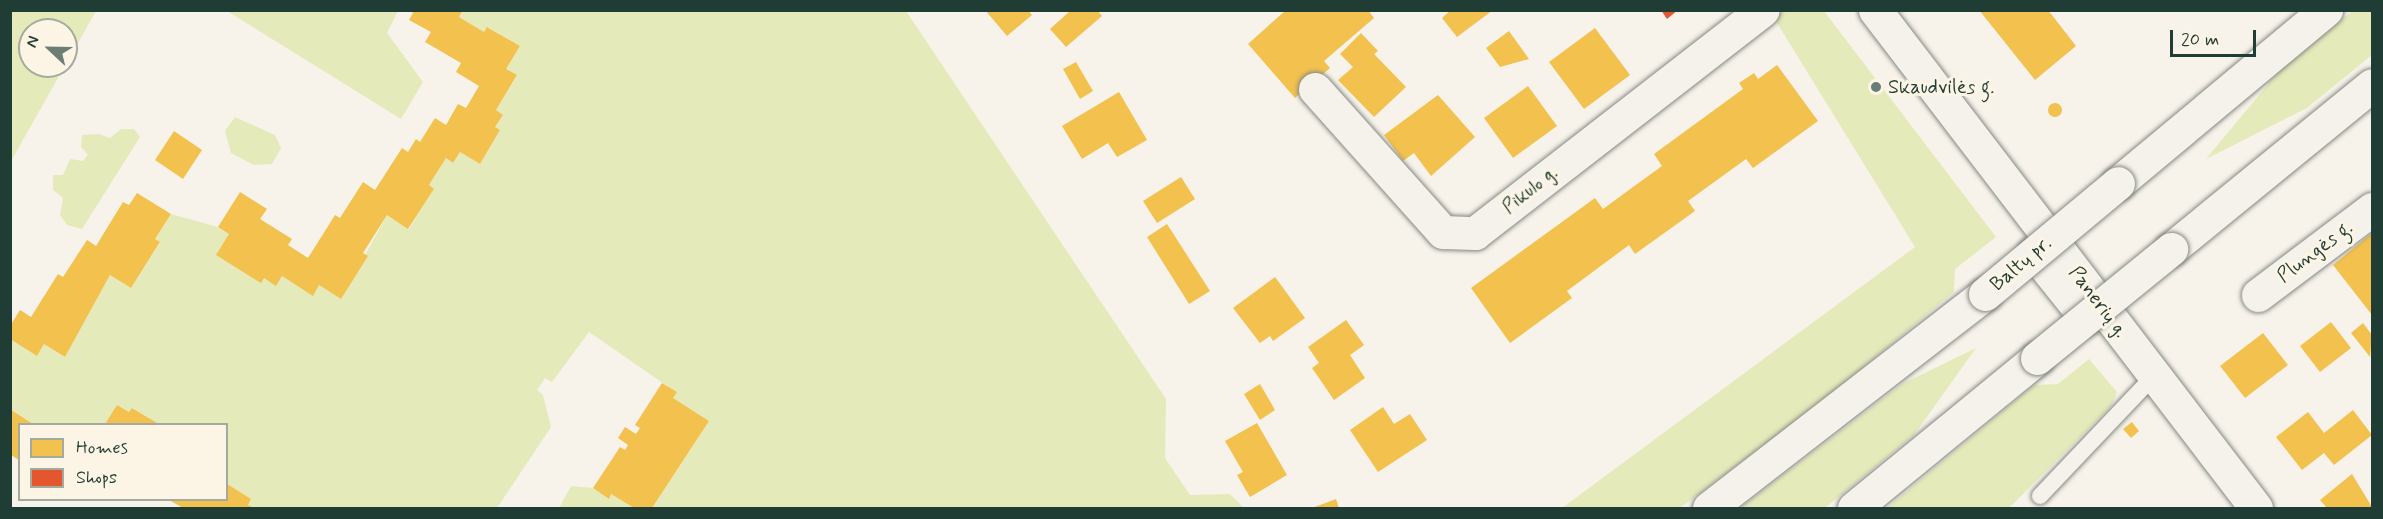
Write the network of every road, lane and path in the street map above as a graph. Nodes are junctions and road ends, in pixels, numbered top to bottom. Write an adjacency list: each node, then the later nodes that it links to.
1 (1763, 10): 5 (main road, Pikulo g.)
2 (1875, 10): 10 (main road, Panerių g.)
3 (2326, 10): 7 (main road, Baltų pr., bridge)
4 (2373, 85): 9 (main road, bridge)
5 (1315, 89)
6 (2373, 209): 8 (main road, Plungės g.)
7 (2034, 253): 9 (main road); 12 (main road, Baltų pr., bridge)
8 (2258, 295)
9 (2086, 318): 13 (main road, bridge)
10 (2154, 376): 11 (lane); 14 (main road, Panerių g.)
11 (2040, 496)
12 (1709, 508)
13 (1854, 508)
14 (2256, 508)

